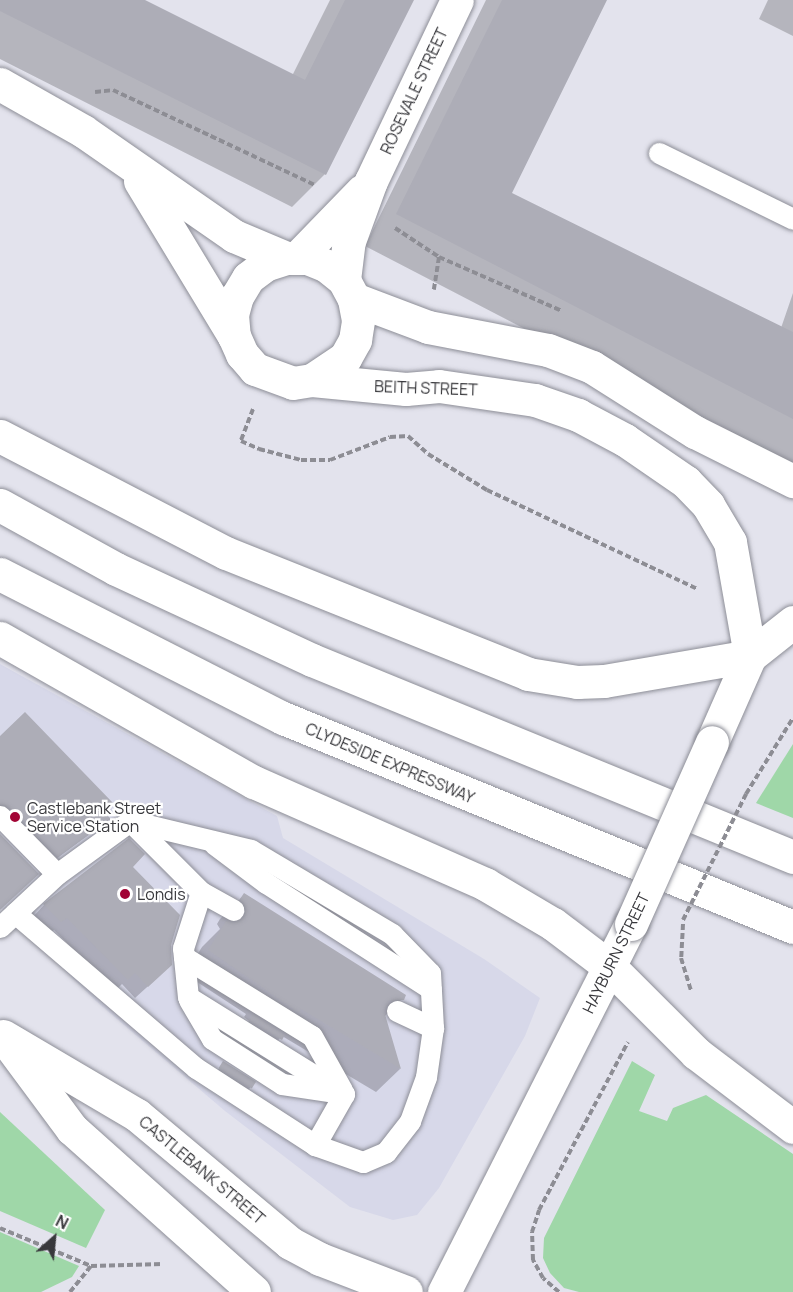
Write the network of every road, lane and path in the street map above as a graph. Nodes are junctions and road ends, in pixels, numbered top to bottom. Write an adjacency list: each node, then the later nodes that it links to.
1 (457, 0): 6 (main road, ROSEVALE STREET)
2 (0, 84): 5 (main road, BEITH STREET)
3 (92, 92): 6 (path)
4 (658, 153): 7 (lane)
5 (129, 164): 8 (main road, BEITH STREET); 11 (main road, BEITH STREET)
6 (362, 196): 8 (main road, ROSEVALE STREET); 9 (main road, ROSEVALE STREET); 10 (path)
7 (793, 219)
8 (292, 258): 9 (main road, BEITH STREET); 11 (main road)
9 (349, 290): 10 (main road, BEITH STREET); 12 (main road)
10 (428, 327): 15 (main road, BEITH STREET)
11 (234, 336): 12 (main road, BEITH STREET)
12 (312, 381): 21 (main road, BEITH STREET)
13 (0, 436): 21 (main road)
14 (241, 441): 18 (path)
15 (793, 481)
16 (0, 505): 25 (main road)
17 (0, 574): 30 (main road, CLYDESIDE EXPRESSWAY)
18 (697, 589)
19 (793, 622): 21 (main road, HAYBURN STREET)
20 (0, 638): 32 (main road)
21 (750, 656): 32 (main road, HAYBURN STREET, bridge)
22 (793, 718): 33 (path, bridge)
23 (0, 816): 26 (lane)
24 (130, 821): 26 (lane); 27 (lane); 35 (lane)
25 (793, 857)
26 (57, 874): 29 (lane)
27 (201, 892): 28 (lane); 31 (lane)
28 (233, 910)
29 (7, 920): 40 (lane)
30 (793, 927)
31 (184, 957): 38 (lane); 38 (lane)
32 (610, 968): 39 (main road); 47 (main road, HAYBURN STREET)
33 (693, 993)
34 (397, 1011): 35 (lane)
35 (433, 1028): 40 (lane)
36 (1, 1034): 45 (main road, CASTLEBANK STREET); 46 (main road, CASTLEBANK STREET)
37 (636, 1049): 48 (path)
38 (344, 1094): 40 (lane)
39 (793, 1127)
40 (315, 1145)
41 (0, 1228): 43 (path)
42 (172, 1263): 43 (path)
43 (91, 1266): 44 (path)
44 (70, 1292)
45 (254, 1292)
46 (406, 1292)
47 (444, 1292)
48 (559, 1292)

